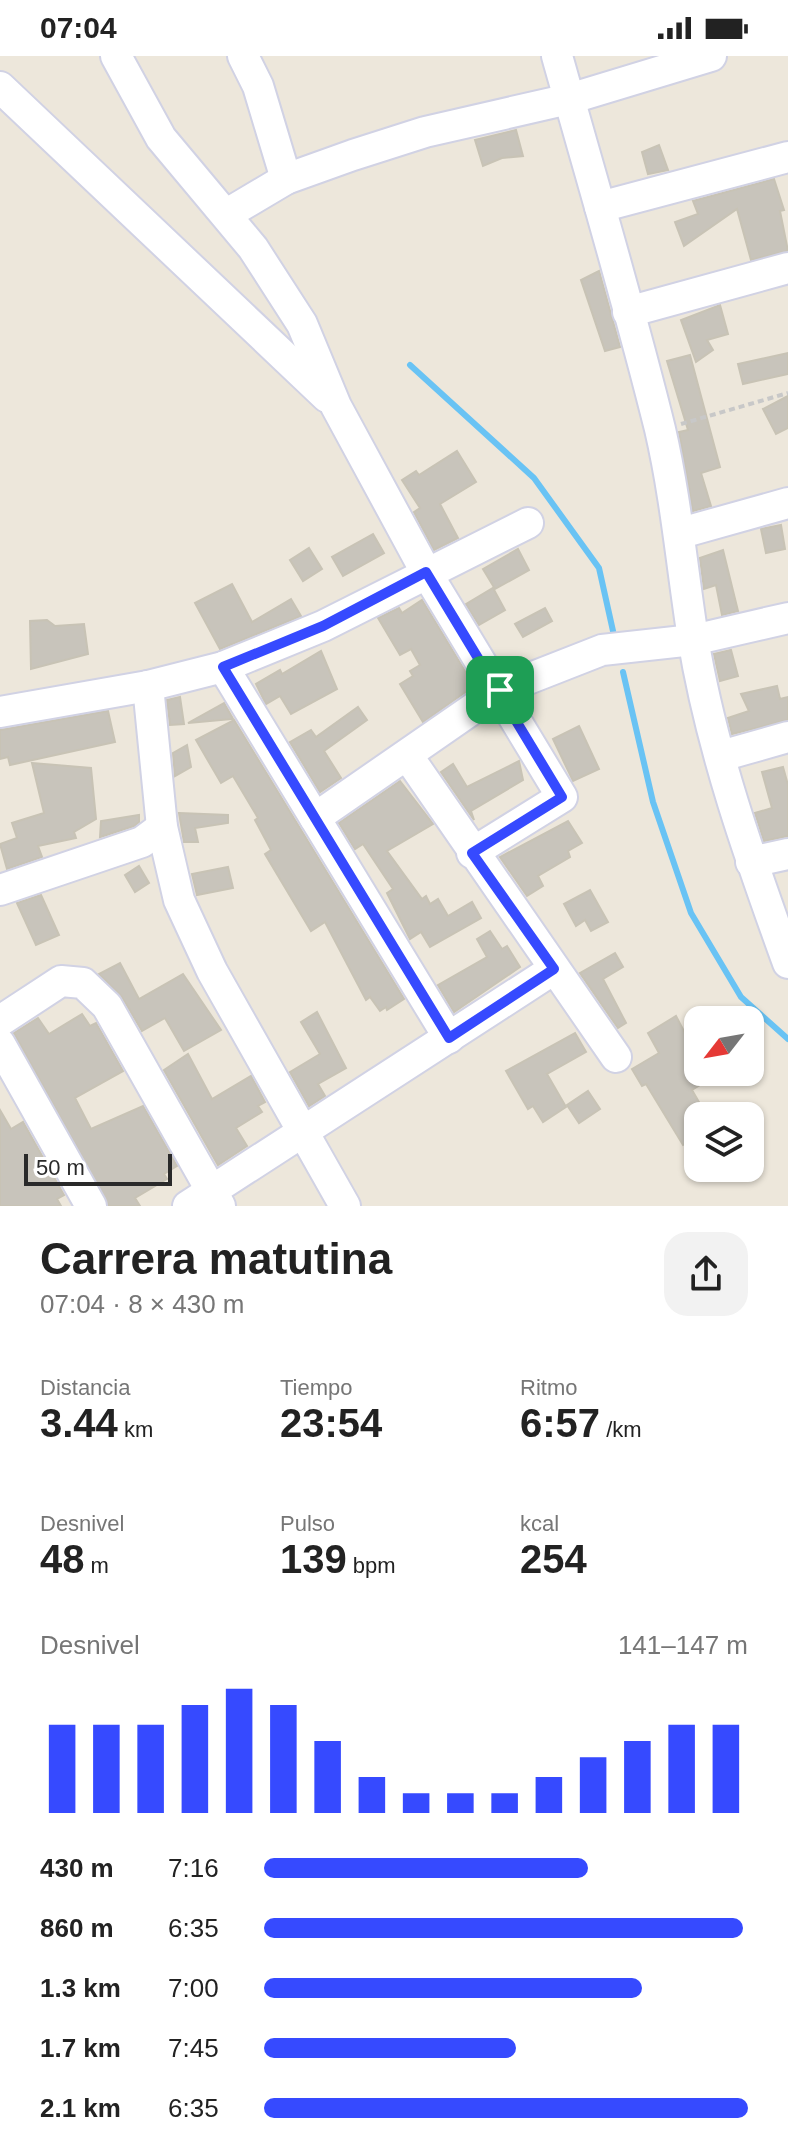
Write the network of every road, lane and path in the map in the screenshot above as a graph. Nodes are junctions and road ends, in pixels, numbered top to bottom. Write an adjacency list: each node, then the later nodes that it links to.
1 (116, 56): 10 (street)
2 (243, 56): 8 (street)
3 (557, 56): 6 (street)
4 (711, 56): 6 (street)
5 (0, 87): 14 (street)
6 (569, 99): 8 (street); 9 (street)
7 (788, 157): 9 (street)
8 (286, 179): 10 (street)
9 (600, 207): 12 (street)
10 (227, 214): 14 (street)
11 (788, 268): 12 (street)
12 (628, 312): 15 (street)
13 (788, 393): 15 (path)
14 (336, 406): 19 (street)
15 (660, 430): 18 (street)
16 (788, 503): 18 (street)
17 (528, 523): 19 (street)
18 (681, 533): 21 (street)
19 (426, 572): 22 (street); 24 (street)
20 (788, 618): 21 (street)
21 (693, 640): 24 (street); 28 (street)
22 (223, 667): 23 (street); 29 (street)
23 (148, 686): 25 (street); 30 (street)
24 (500, 690): 27 (street); 31 (street)
25 (0, 712)
26 (788, 737): 28 (street)
27 (407, 755): 29 (street); 31 (street)
28 (721, 756): 33 (street)
29 (315, 818): 38 (street)
30 (162, 827): 34 (street); 41 (street)
31 (472, 853): 36 (street)
32 (788, 854): 33 (street)
33 (751, 862): 35 (street)
34 (0, 890)
35 (788, 963)
36 (554, 969): 38 (street); 40 (street)
37 (0, 1021): 42 (street)
38 (449, 1038): 41 (street)
39 (0, 1044): 43 (street)
40 (616, 1057)
41 (301, 1133): 42 (street); 44 (street)
42 (207, 1201)
43 (91, 1206)
44 (345, 1206)

